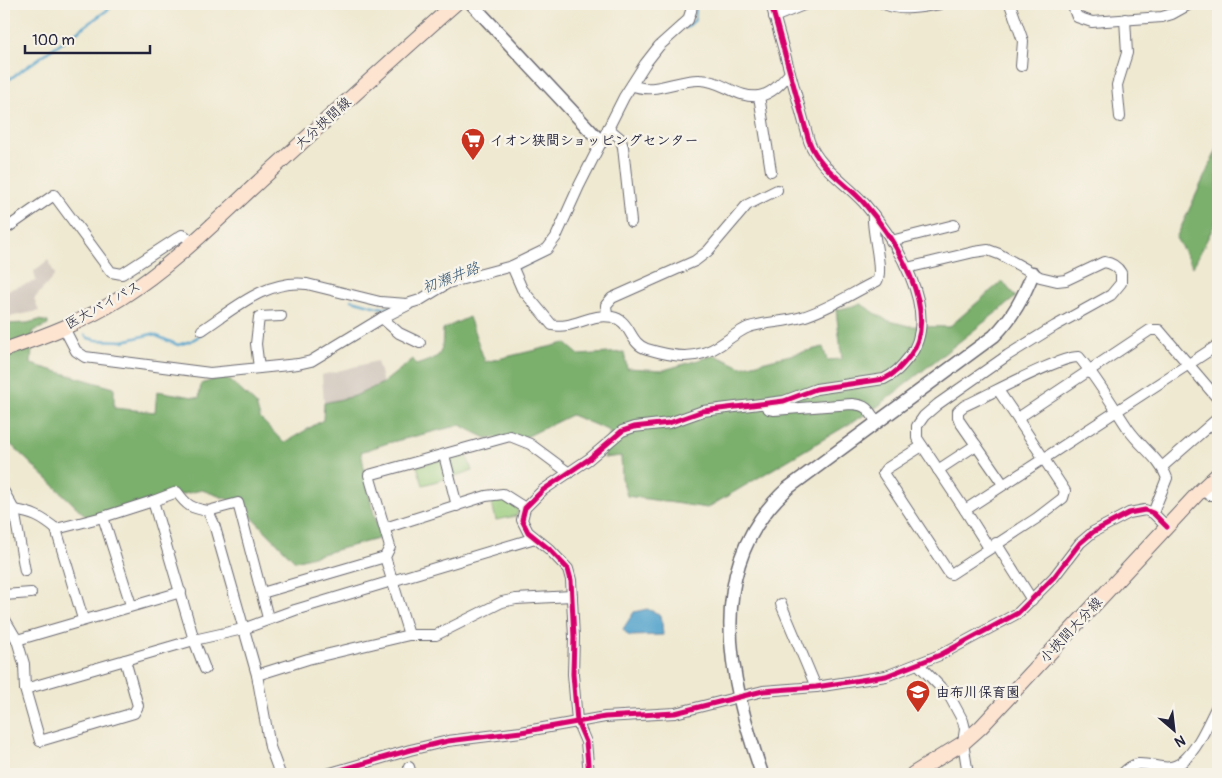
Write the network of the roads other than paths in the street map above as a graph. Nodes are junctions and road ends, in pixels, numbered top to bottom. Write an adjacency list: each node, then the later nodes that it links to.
1 (454, 4): 29 (main road, 大分挾間線)
2 (472, 4): 21 (street)
3 (692, 4): 17 (street)
4 (771, 4): 13 (street)
5 (806, 4): 13 (street)
6 (884, 4): 7 (street)
7 (940, 4)
8 (1010, 4): 15 (street)
9 (1072, 4): 14 (street)
10 (1190, 4): 14 (street)
11 (1213, 4): 12 (street)
12 (1218, 6)
13 (774, 17): 16 (street)
14 (1124, 19): 19 (street)
15 (1021, 66)
16 (790, 73): 18 (street); 24 (street)
17 (632, 85): 18 (street); 20 (street)
18 (759, 96): 22 (street)
19 (1120, 117)
20 (608, 128): 21 (street); 25 (street)
21 (601, 142): 30 (street)
22 (771, 171)
23 (777, 190): 35 (street)
24 (873, 214): 28 (street); 35 (street)
25 (631, 222)
26 (954, 225): 28 (street)
27 (4, 230): 29 (street)
28 (891, 241): 31 (street)
29 (192, 242): 37 (main road, 医大バイパス)
30 (512, 266): 33 (street); 35 (street)
31 (907, 268): 32 (street); 47 (street)
32 (1034, 273): 51 (street); 53 (street)
33 (420, 300): 36 (street); 38 (street)
34 (281, 316): 43 (street)
35 (607, 316)
36 (382, 318): 39 (street); 43 (street)
37 (64, 328): 41 (main road, 医大バイパス); 43 (street)
38 (202, 330)
39 (420, 342)
40 (1218, 345): 42 (street)
41 (4, 350)
42 (1188, 364): 44 (street); 46 (street); 48 (street)
43 (259, 368)
44 (1090, 370): 45 (street); 48 (street); 50 (street)
45 (998, 390): 50 (street); 52 (street)
46 (1218, 399)
47 (763, 404): 51 (street); 58 (street)
48 (1117, 410): 55 (street); 56 (street)
49 (1218, 418): 56 (street)
50 (1019, 421): 55 (street)
51 (877, 423): 101 (street)
52 (976, 445): 57 (street); 60 (street)
53 (922, 446): 57 (street); 76 (street)
54 (444, 455): 58 (street); 65 (street); 73 (street)
55 (1043, 458): 60 (street); 76 (street)
56 (1162, 466): 70 (street)
57 (938, 470): 68 (street)
58 (569, 473): 66 (street)
59 (1218, 474): 61 (main road, 小挾間大分線)
60 (1003, 484): 68 (street)
61 (1202, 489): 63 (street); 72 (main road, 小挾間大分線)
62 (4, 492): 67 (street)
63 (1218, 495)
64 (153, 501): 69 (street); 71 (street); 80 (street)
65 (457, 506): 66 (street); 73 (street)
66 (526, 508): 75 (street)
67 (14, 510): 74 (street); 78 (street)
68 (965, 510): 76 (street)
69 (208, 511): 82 (street); 91 (street)
70 (1153, 512): 72 (street); 85 (street)
71 (104, 517): 74 (street); 87 (street)
72 (1167, 527): 104 (main road, 小挾間大分線)
73 (386, 528): 77 (street)
74 (56, 529): 90 (street)
75 (536, 538): 79 (street); 84 (street)
76 (992, 546): 85 (street)
77 (385, 556): 79 (street); 82 (street)
78 (25, 571)
79 (392, 581): 89 (street); 92 (street)
80 (181, 592): 87 (street); 94 (street)
81 (31, 593): 83 (street)
82 (262, 593): 89 (street)
83 (4, 595)
84 (572, 596): 92 (street); 103 (street)
85 (1032, 600): 96 (street)
86 (781, 604): 99 (street)
87 (131, 605): 90 (street)
88 (4, 618): 93 (street)
89 (268, 618): 91 (street)
90 (83, 619): 93 (street)
91 (242, 629): 94 (street); 98 (street)
92 (408, 635): 98 (street)
93 (17, 640): 100 (street)
94 (194, 640): 95 (street); 97 (street)
95 (125, 660): 100 (street); 100 (street)
96 (918, 664): 99 (street); 104 (street)
97 (205, 668)
98 (257, 674): 105 (street)
99 (816, 687): 101 (street)
100 (25, 689)
101 (738, 697): 103 (street); 108 (street)
102 (1218, 704): 111 (street)
103 (577, 721): 106 (street); 107 (street)
104 (963, 743): 109 (main road, 小挾間大分線); 110 (street)
105 (280, 774)
106 (329, 774)
107 (589, 774)
108 (762, 774)
109 (914, 774)
110 (968, 774)
111 (1122, 774)

